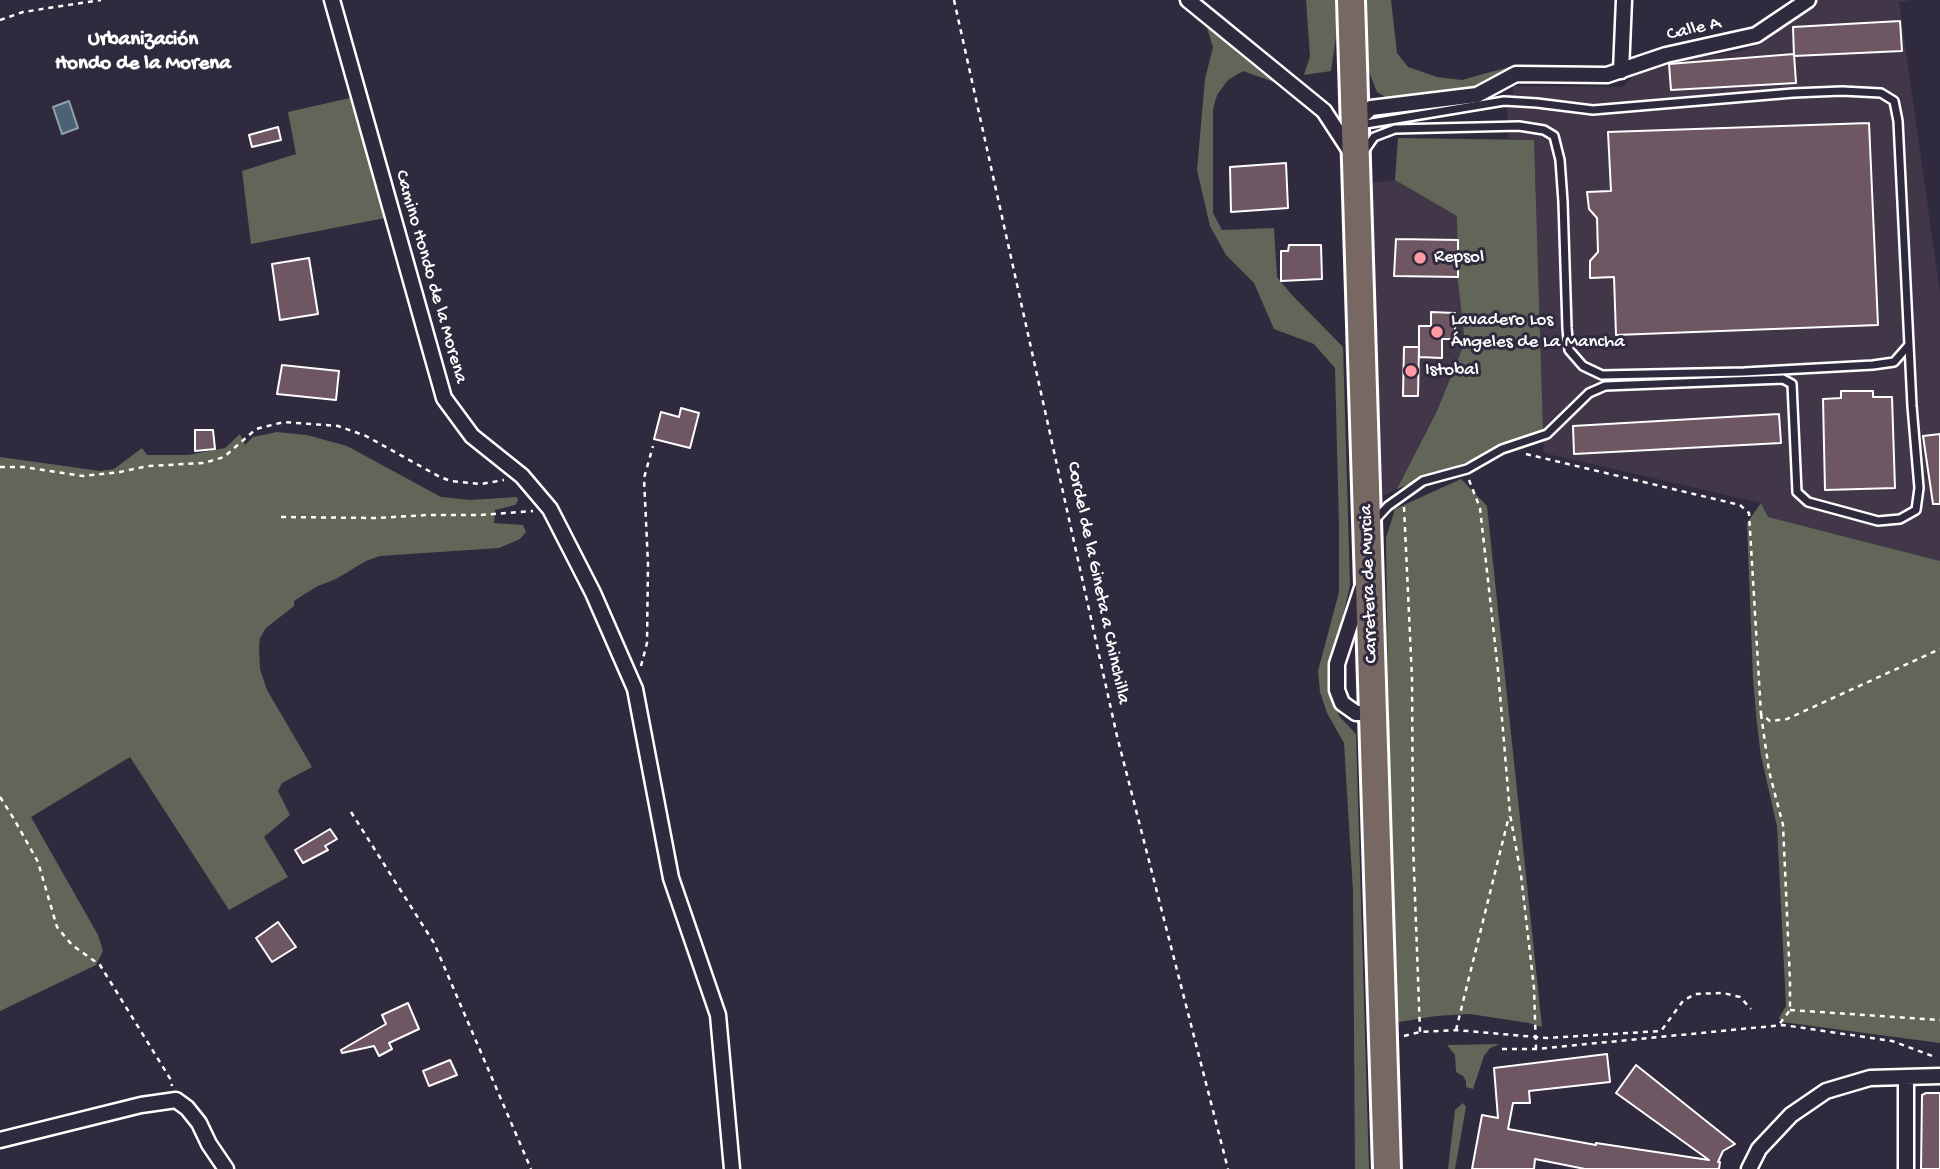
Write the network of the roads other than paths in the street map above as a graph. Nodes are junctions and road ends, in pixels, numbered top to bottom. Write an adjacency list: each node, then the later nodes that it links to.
1 (332, 0): 17 (street, Camino Hondo de la Morena)
2 (1188, 0): 8 (street)
3 (1351, 0): 7 (highway, Carretera de Murcia)
4 (1624, 0): 6 (street)
5 (1808, 0): 6 (street, Calle A)
6 (1622, 71): 7 (street, Calle A)
7 (1356, 124): 8 (highway, Carretera de Murcia); 9 (lane)
8 (1357, 162): 9 (lane); 10 (highway, Carretera de Murcia)
9 (1909, 346): 10 (lane)
10 (1368, 526): 11 (highway, Carretera de Murcia)
11 (1369, 566): 12 (highway, Carretera de Murcia); 12 (street)
12 (1374, 713): 18 (highway, Carretera de Murcia)
13 (1940, 1076): 14 (street)
14 (1906, 1078): 19 (street); 20 (street)
15 (0, 1140): 16 (street)
16 (226, 1169)
17 (732, 1169)
18 (1387, 1169)
19 (1749, 1169)
20 (1906, 1169)

